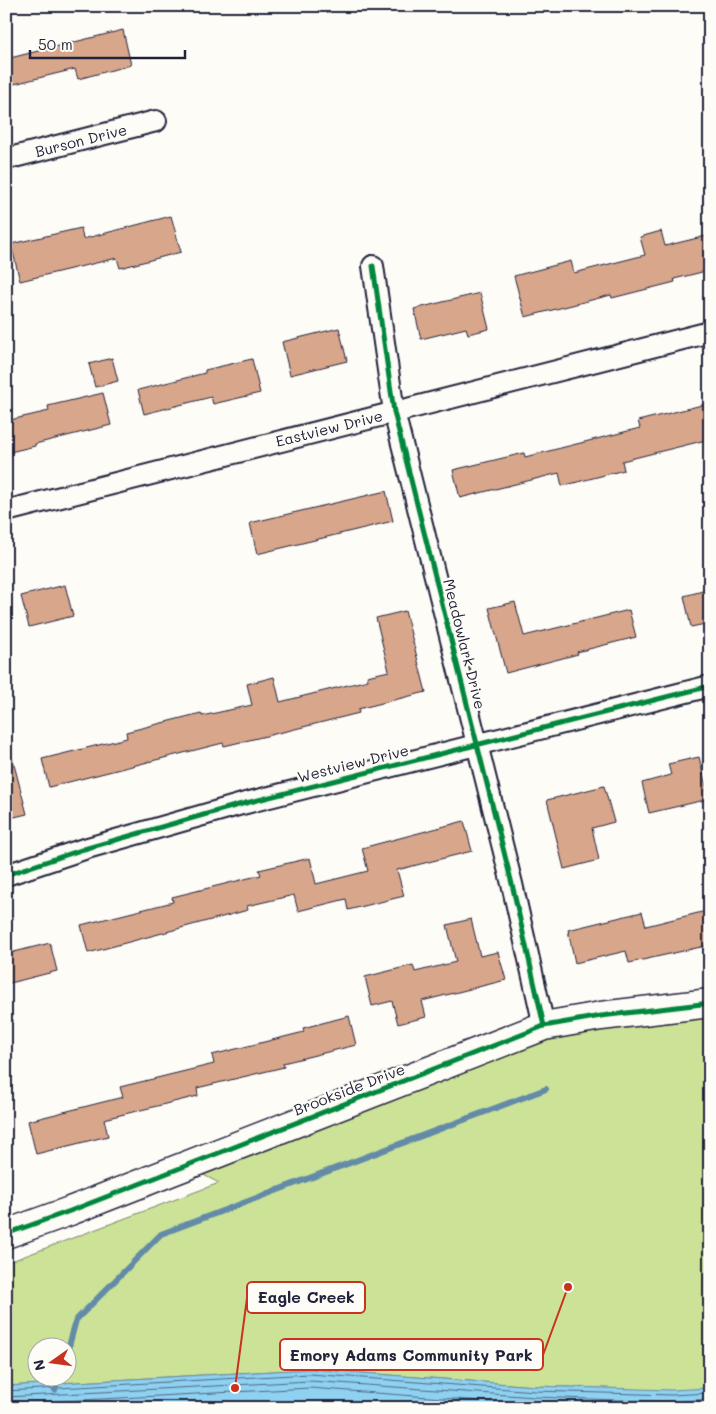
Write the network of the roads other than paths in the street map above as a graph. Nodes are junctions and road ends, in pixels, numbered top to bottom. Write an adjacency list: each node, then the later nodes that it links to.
1 (156, 121): 2 (street, Burson Drive)
2 (6, 160)
3 (373, 266): 5 (street, Meadowlark Drive)
4 (710, 332): 5 (street, Eastview Drive)
5 (394, 412): 6 (street, Eastview Drive); 8 (street, Meadowlark Drive)
6 (6, 510)
7 (710, 686): 8 (street, Westview Drive)
8 (477, 744): 9 (street, Westview Drive); 11 (street, Meadowlark Drive)
9 (6, 875)
10 (710, 1003): 11 (street, Brookside Drive)
11 (544, 1026): 12 (street, Brookside Drive)
12 (6, 1234)

